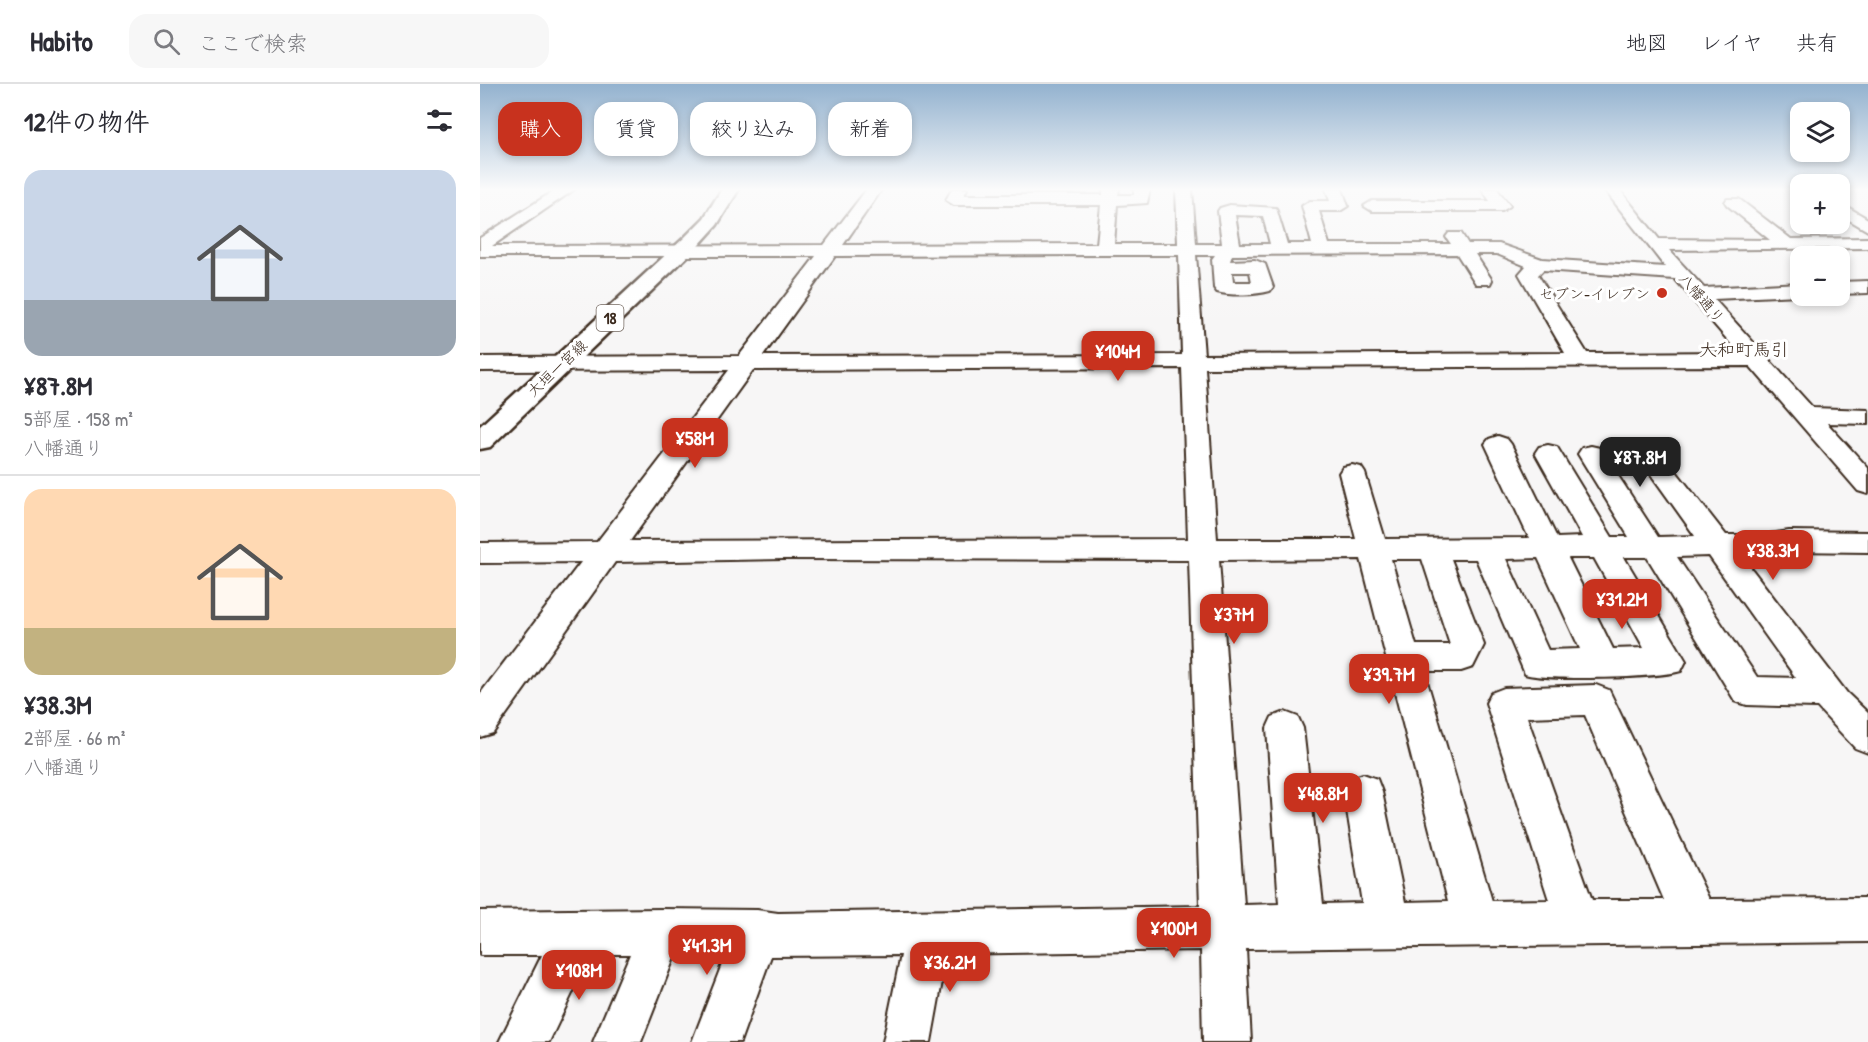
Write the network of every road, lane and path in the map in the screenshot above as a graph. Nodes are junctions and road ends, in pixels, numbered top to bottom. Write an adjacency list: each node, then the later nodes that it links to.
1 (499, 234): 17 (street)
2 (688, 234): 23 (main road, 大垣一宮線 / 18)
3 (695, 234): 23 (main road, 大垣一宮線 / 18)
4 (842, 234): 26 (street)
5 (1106, 234): 24 (street)
6 (1183, 234): 18 (street)
7 (1227, 234): 27 (street)
8 (1276, 234): 19 (street)
9 (1318, 234): 20 (street)
10 (1387, 234): 21 (street)
11 (1453, 234): 22 (street)
12 (1646, 234): 15 (street, 八幡通り)
13 (1773, 234): 16 (street)
14 (1868, 243): 16 (street)
15 (1654, 244): 16 (street); 29 (street, 八幡通り)
16 (1786, 244)
17 (480, 246)
18 (1182, 249): 24 (street); 27 (street); 31 (street); 38 (street)
19 (1280, 249): 20 (street); 27 (street)
20 (1322, 249): 21 (street)
21 (1395, 249): 22 (street)
22 (1462, 249): 28 (street); 30 (street)
23 (675, 250): 25 (street); 26 (street); 40 (main road, 大垣一宮線 / 18)
24 (1105, 250): 26 (street)
25 (480, 251)
26 (829, 251): 41 (street)
27 (1227, 255)
28 (1539, 264): 29 (street); 36 (street)
29 (1681, 274): 34 (street, 八幡通り)
30 (1483, 280)
31 (1178, 287)
32 (1852, 287): 35 (street)
33 (1790, 289): 34 (street)
34 (1699, 294): 37 (street, 八幡通り)
35 (1868, 303)
36 (1581, 360): 37 (street); 38 (street)
37 (1755, 360): 42 (street, 八幡通り)
38 (1194, 362): 41 (street); 57 (street)
39 (480, 364): 40 (street)
40 (553, 364): 41 (street); 44 (main road, 大垣一宮線 / 18); 45 (main road, 大垣一宮線 / 18)
41 (745, 364): 62 (street)
42 (1805, 415): 43 (street); 51 (street, 八幡通り)
43 (1868, 417)
44 (480, 423)
45 (480, 441)
46 (1498, 444): 60 (street)
47 (1548, 453): 56 (street)
48 (1648, 453): 53 (street)
49 (1591, 454): 54 (street)
50 (1352, 473): 55 (street)
51 (1868, 485)
52 (1868, 542): 53 (street)
53 (1716, 546): 54 (street); 65 (street)
54 (1653, 547): 56 (street); 65 (street)
55 (1374, 548): 57 (street); 58 (street); 63 (street)
56 (1603, 548): 60 (street); 64 (street)
57 (1203, 549): 62 (street); 76 (street)
58 (1433, 549): 59 (street); 63 (street)
59 (1487, 549): 60 (street); 64 (street)
60 (1550, 549): 64 (street)
61 (480, 553): 62 (street)
62 (606, 553): 66 (street)
63 (1404, 658): 73 (street)
64 (1603, 663)
65 (1826, 693): 68 (street)
66 (480, 722)
67 (1284, 728): 75 (street)
68 (1868, 737)
69 (1363, 792): 74 (street)
70 (1868, 920): 71 (street)
71 (1696, 921): 72 (street); 72 (street)
72 (1578, 922): 73 (street)
73 (1476, 923): 74 (street)
74 (1388, 924): 75 (street)
75 (1303, 926): 76 (street)
76 (1223, 927): 80 (street); 86 (street)
77 (662, 931): 78 (street); 79 (street); 83 (street)
78 (578, 932): 81 (street); 82 (street)
79 (757, 932): 80 (street); 84 (street)
80 (928, 933): 85 (street)
81 (481, 934)
82 (523, 1042)
83 (617, 1042)
84 (716, 1042)
85 (907, 1042)
86 (1227, 1042)

